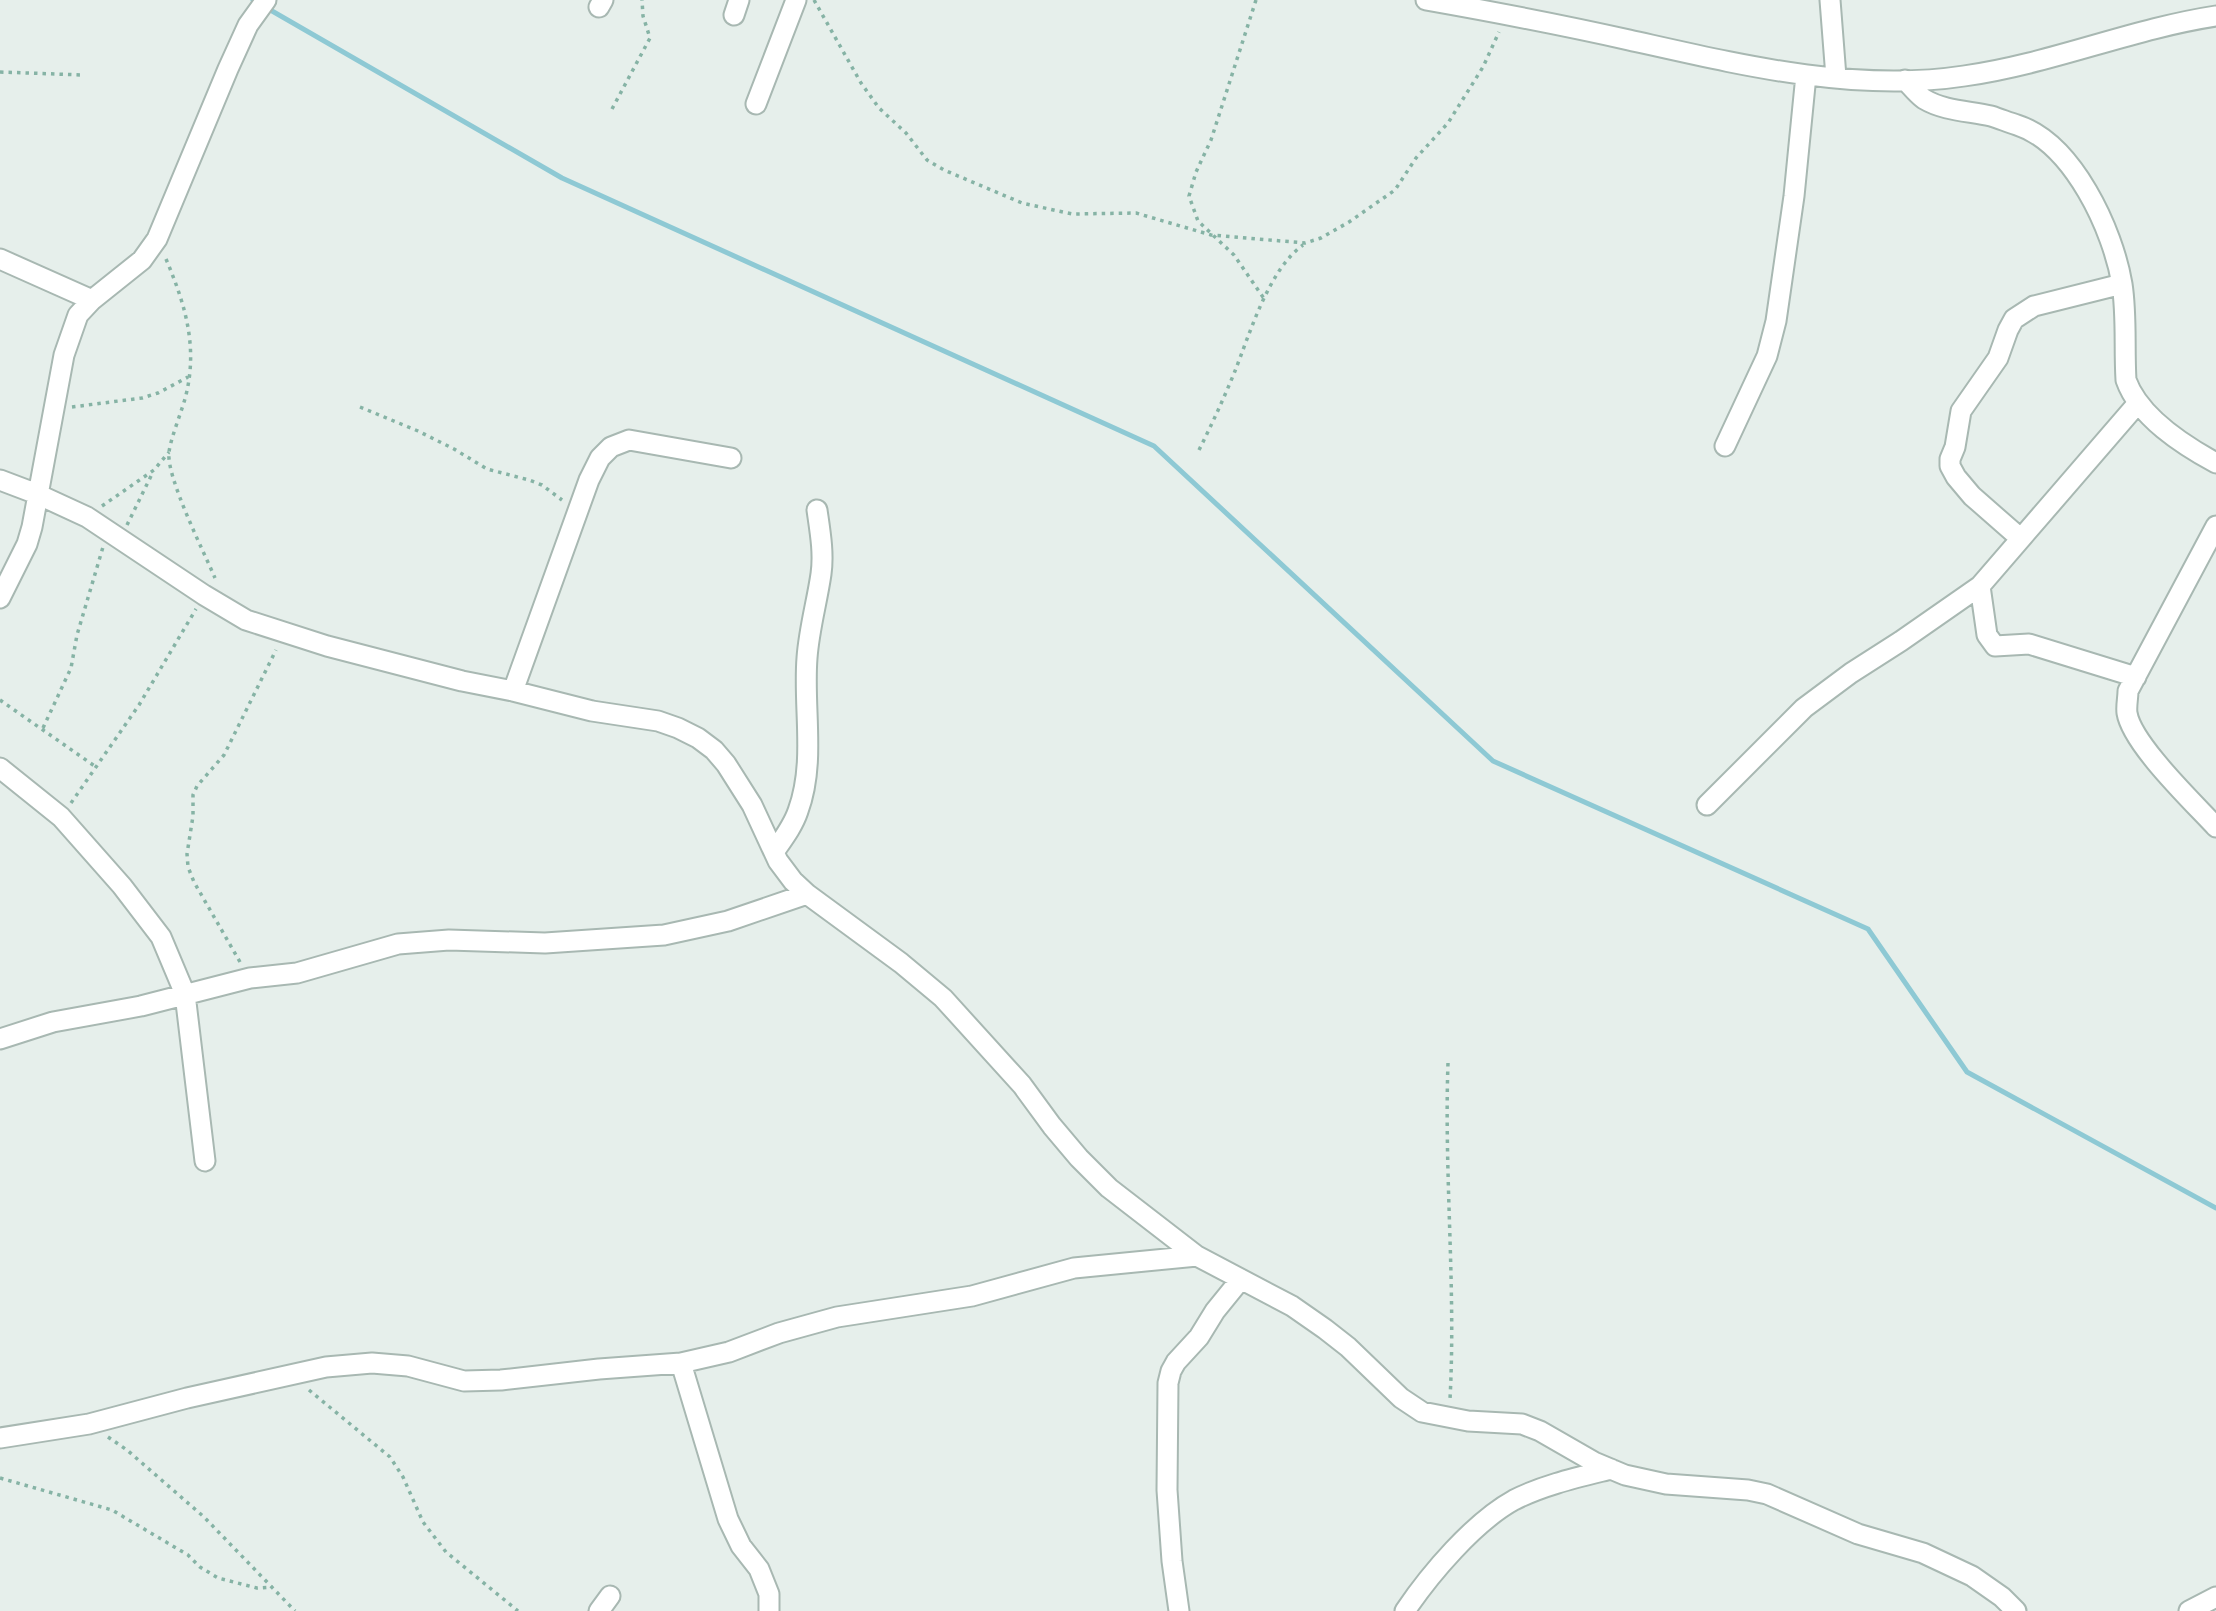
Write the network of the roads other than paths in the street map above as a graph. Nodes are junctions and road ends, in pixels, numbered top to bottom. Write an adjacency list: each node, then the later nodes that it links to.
1 (266, 0): 12 (street)
2 (796, 0): 9 (street)
3 (1426, 0): 6 (street)
4 (1830, 0): 7 (street)
5 (2216, 16): 8 (street)
6 (1806, 75): 7 (street); 14 (street)
7 (1836, 77): 8 (street)
8 (1905, 80): 11 (street)
9 (757, 104)
10 (0, 258): 12 (street)
11 (2122, 284): 13 (street); 21 (street)
12 (92, 300): 18 (street)
13 (2138, 403): 16 (street); 21 (street)
14 (1725, 446)
15 (731, 458): 25 (street)
16 (2216, 463)
17 (0, 480): 18 (street)
18 (37, 494): 23 (street); 25 (street)
19 (817, 510): 29 (street)
20 (2216, 526): 24 (street)
21 (2020, 538): 22 (street)
22 (1980, 586): 24 (street); 27 (street)
23 (0, 598)
24 (2136, 677): 28 (street)
25 (513, 691): 29 (street)
26 (0, 768): 31 (street)
27 (1707, 804)
28 (2216, 827)
29 (774, 852): 30 (street)
30 (807, 894): 31 (street); 34 (street)
31 (185, 994): 32 (street); 33 (street)
32 (0, 1039)
33 (205, 1161)
34 (1196, 1256): 35 (street); 36 (street)
35 (1241, 1279): 38 (street); 41 (street)
36 (681, 1363): 37 (street); 40 (street)
37 (0, 1438)
38 (1611, 1469): 42 (street); 43 (street)
39 (2216, 1597): 44 (street)
40 (769, 1611)
41 (1179, 1611)
42 (1405, 1611)
43 (2016, 1611)
44 (2189, 1611)

